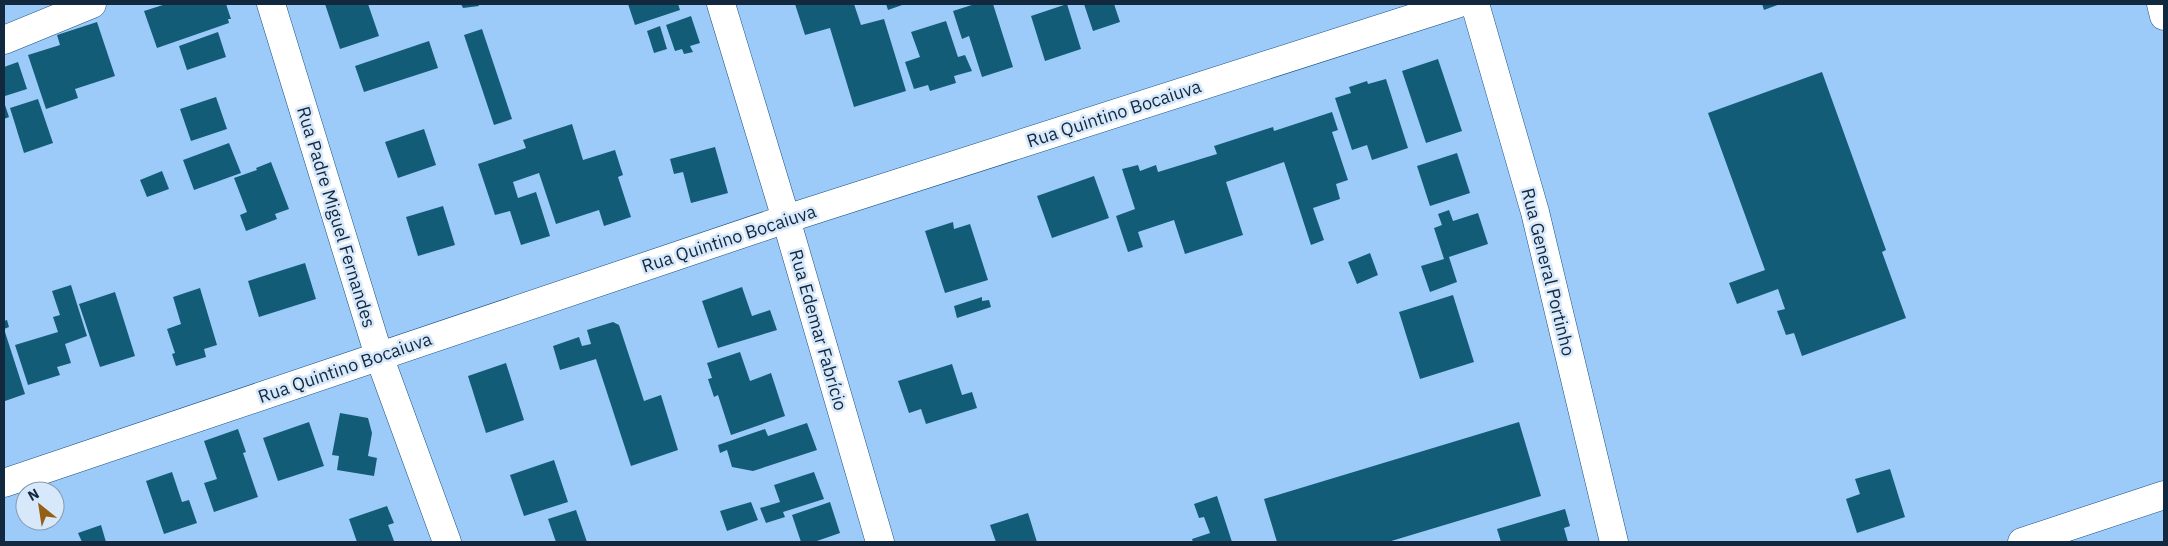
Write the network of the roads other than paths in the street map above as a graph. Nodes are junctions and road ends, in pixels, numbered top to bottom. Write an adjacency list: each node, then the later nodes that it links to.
1 (92, 4): 8 (street)
2 (271, 4): 10 (street, Rua Padre Miguel Fernandes)
3 (721, 4): 9 (street, Rua Edemar Fabrício)
4 (1457, 4): 9 (street, Rua Quintino Bocaiuva)
5 (1475, 4): 15 (street, Rua General Portinho)
6 (2161, 4): 7 (street)
7 (2164, 16)
8 (4, 40)
9 (786, 219): 10 (street, Rua Quintino Bocaiuva); 14 (street, Rua Edemar Fabrício)
10 (379, 356): 11 (street, Rua Quintino Bocaiuva); 13 (street, Rua Padre Miguel Fernandes)
11 (4, 483)
12 (2164, 495): 16 (street)
13 (447, 542)
14 (880, 542)
15 (1614, 542)
16 (2022, 542)

